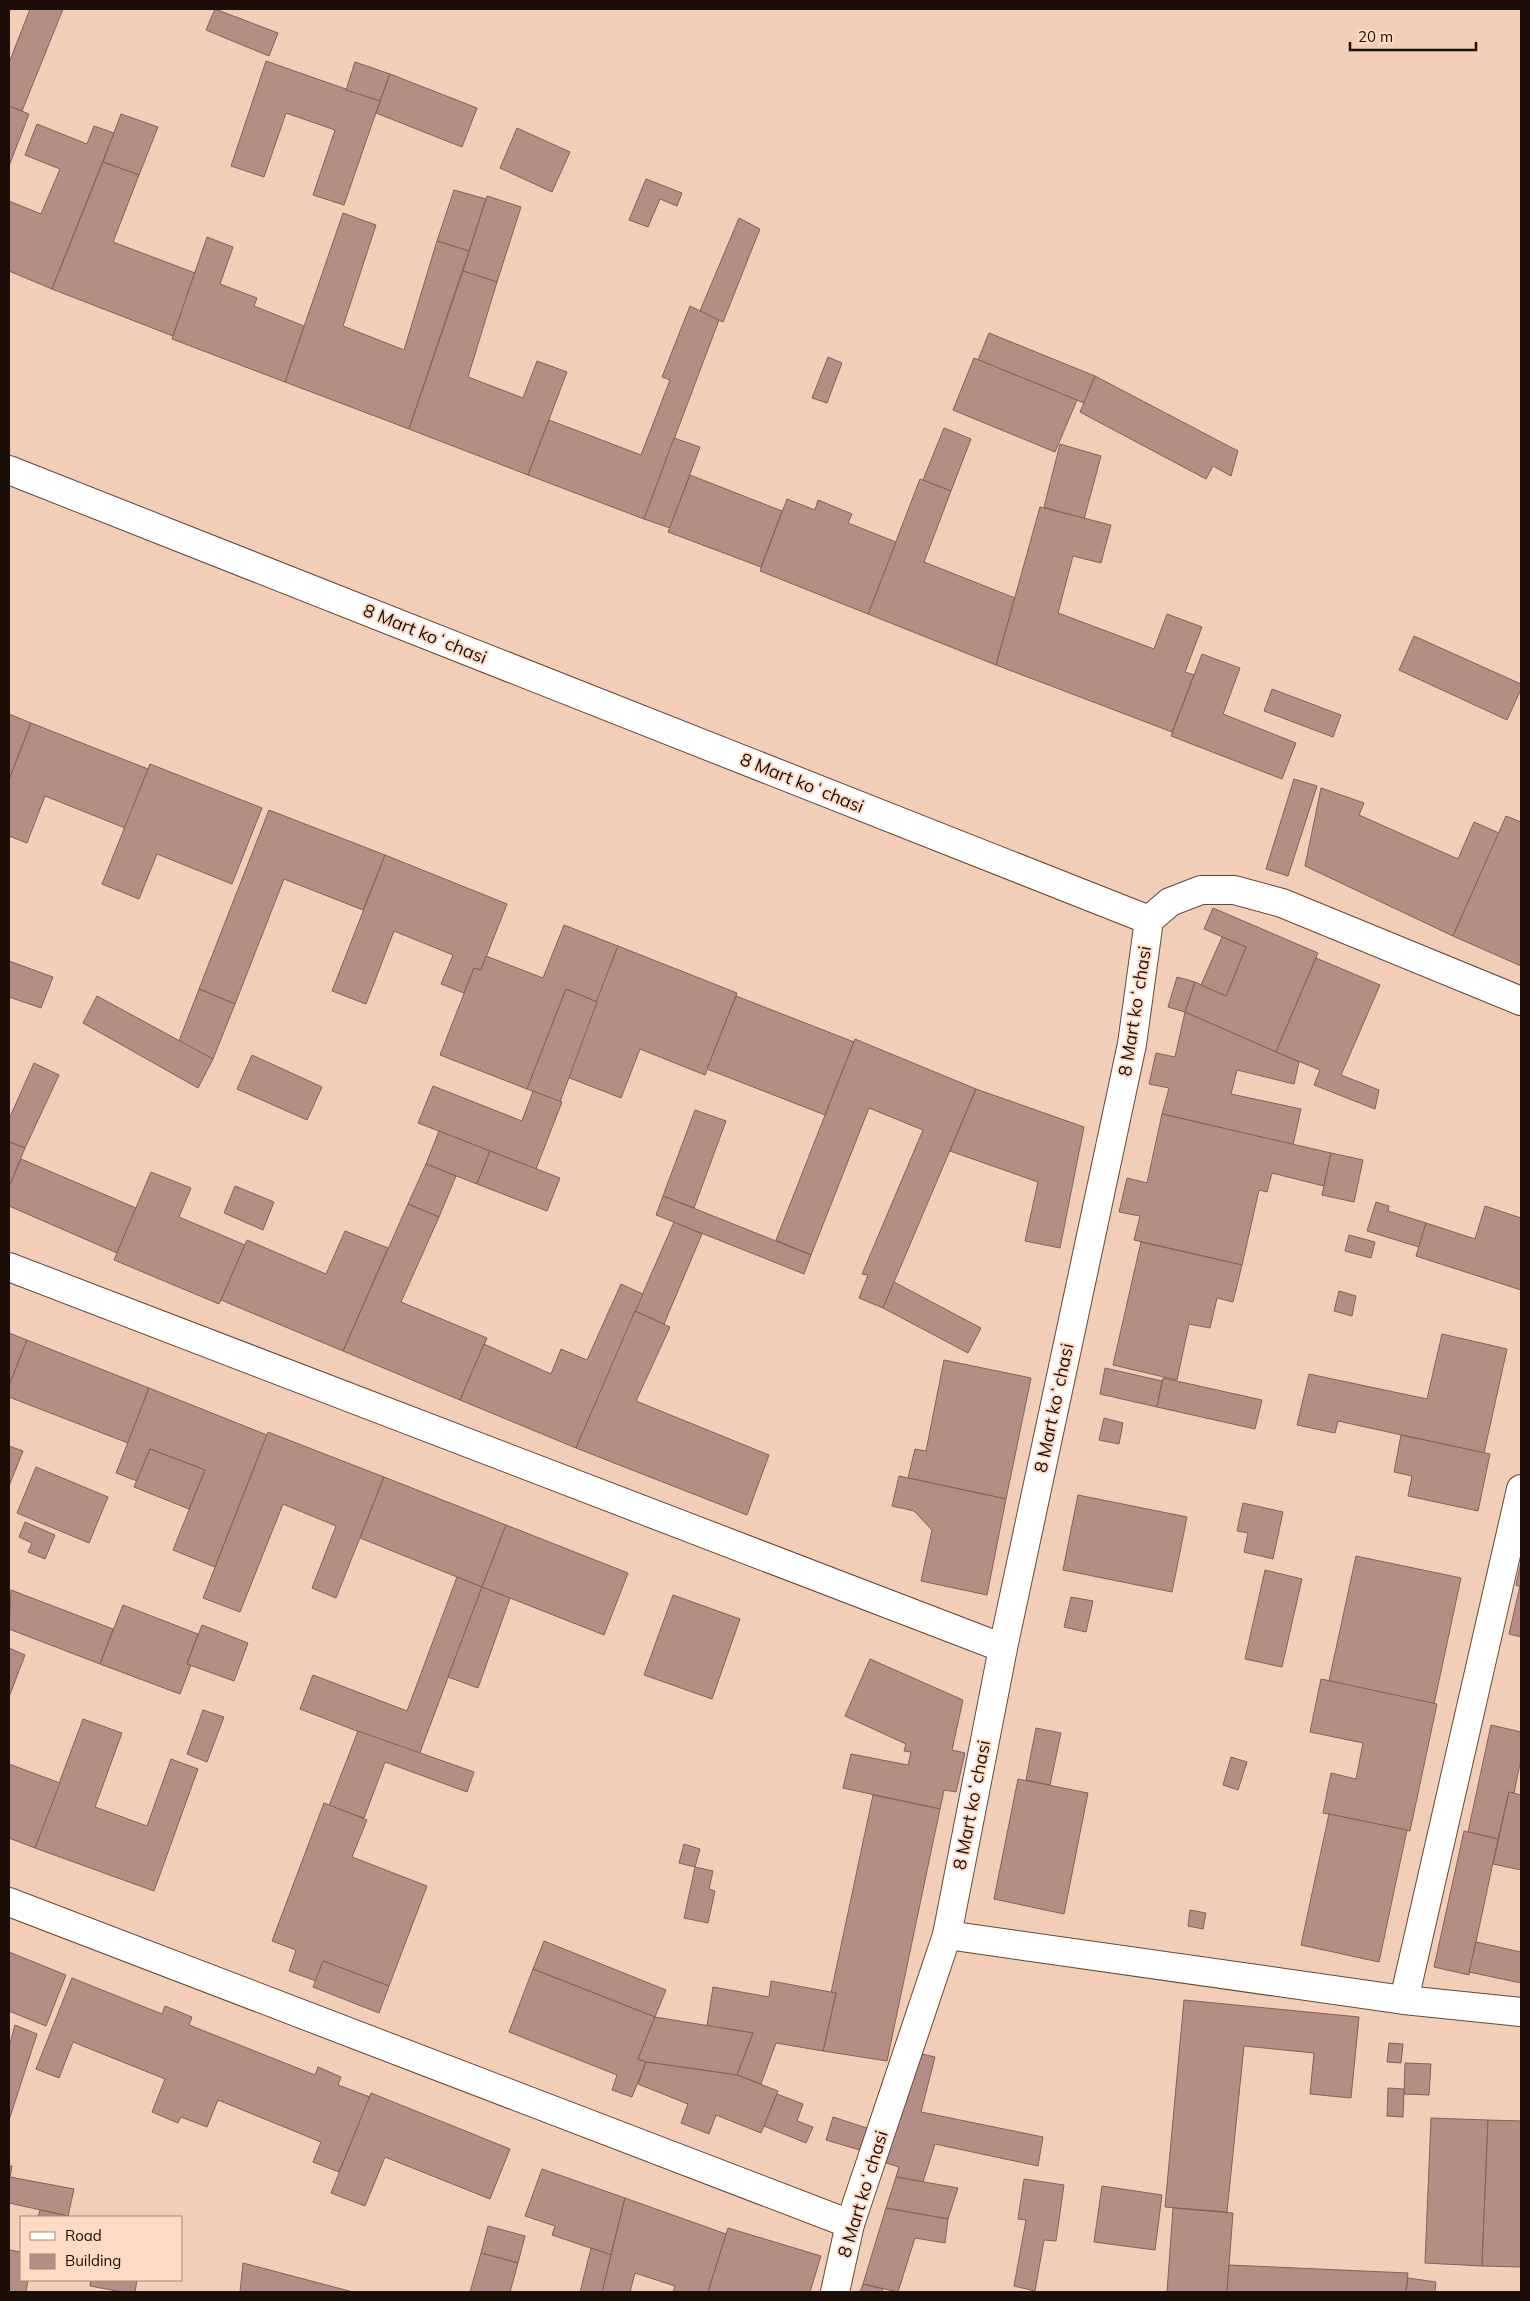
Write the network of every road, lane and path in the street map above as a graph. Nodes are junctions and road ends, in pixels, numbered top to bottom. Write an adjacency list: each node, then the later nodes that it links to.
1 (9, 470): 2 (street, 8 Mart koʻchasi)
2 (1149, 920): 3 (street); 6 (street, 8 Mart koʻchasi)
3 (1521, 1000)
4 (9, 1267): 6 (street)
5 (1521, 1489): 9 (street)
6 (1003, 1648): 8 (street, 8 Mart koʻchasi)
7 (9, 1902): 11 (street)
8 (947, 1935): 9 (street); 11 (street, 8 Mart koʻchasi)
9 (1404, 2000): 10 (street)
10 (1521, 2012)
11 (850, 2224): 12 (street, 8 Mart koʻchasi)
12 (835, 2292)

